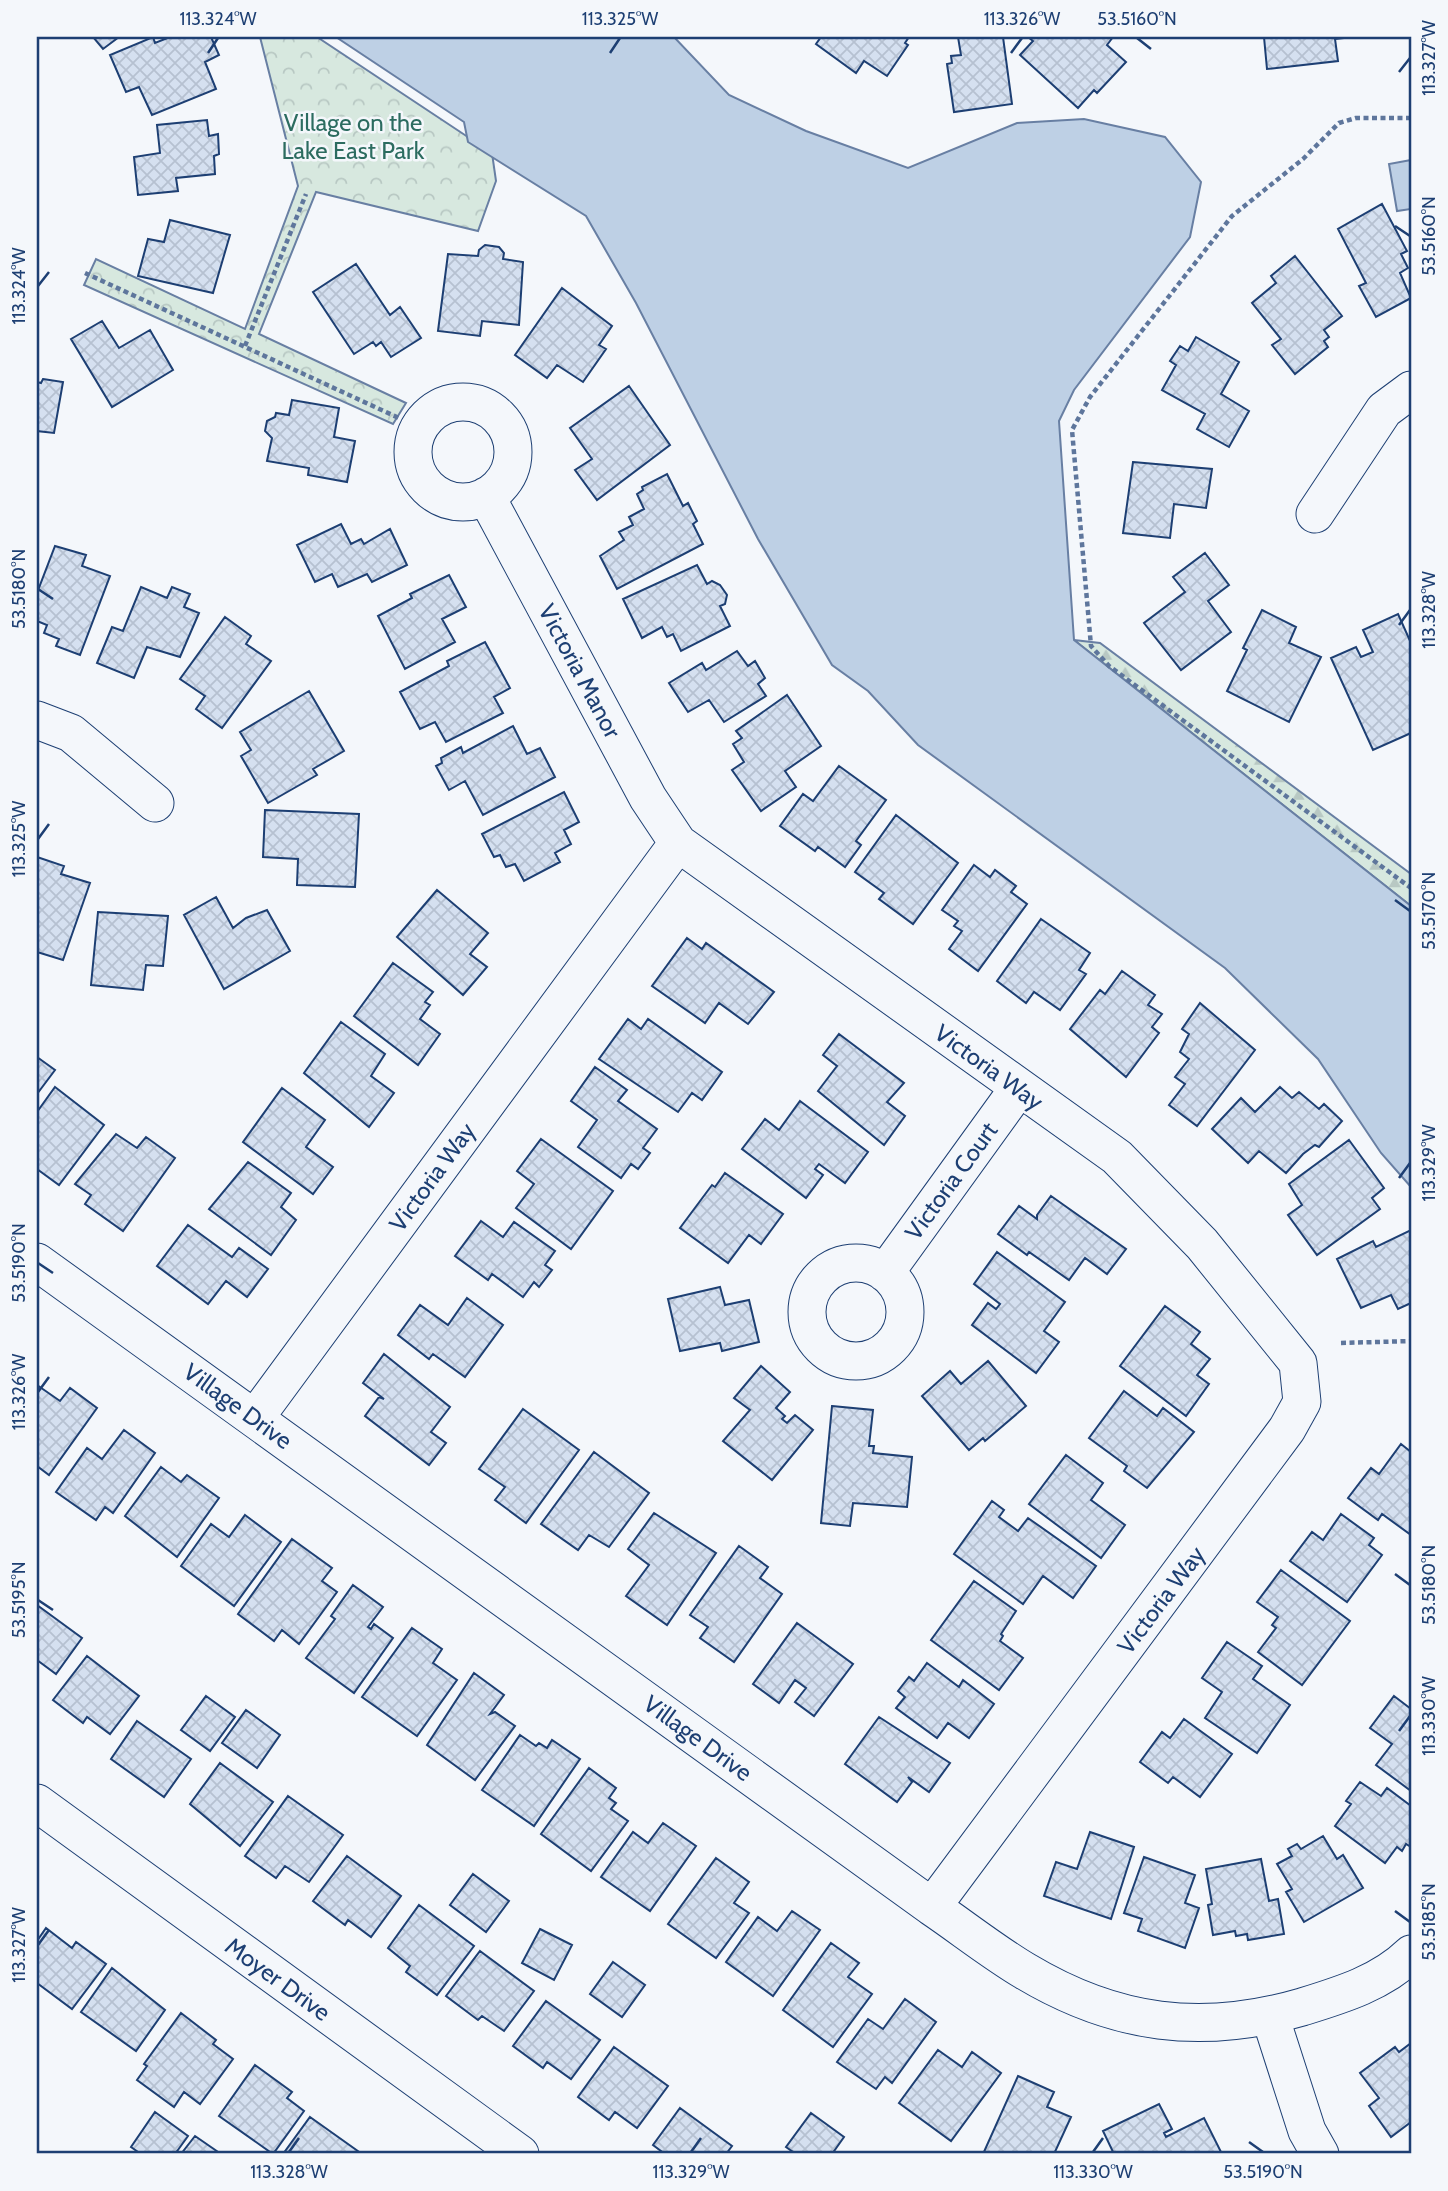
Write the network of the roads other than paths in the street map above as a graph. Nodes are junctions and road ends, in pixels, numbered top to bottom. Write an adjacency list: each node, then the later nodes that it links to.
1 (1411, 390): 3 (street)
2 (486, 496): 6 (street, Victoria Manor)
3 (1315, 514)
4 (37, 720): 5 (street)
5 (155, 803)
6 (678, 843): 7 (street, Victoria Way); 10 (street, Victoria Way)
7 (1018, 1089): 9 (street, Victoria Court); 12 (street, Victoria Way)
8 (37, 1262): 10 (street, Village Drive)
9 (885, 1273)
10 (255, 1418): 12 (street, Village Drive)
11 (37, 1803): 15 (street, Moyer Drive)
12 (932, 1907): 14 (street, Village Drive)
13 (1411, 1954): 14 (street, Village Drive)
14 (1270, 2016): 16 (street)
15 (520, 2154)
16 (1320, 2154)

